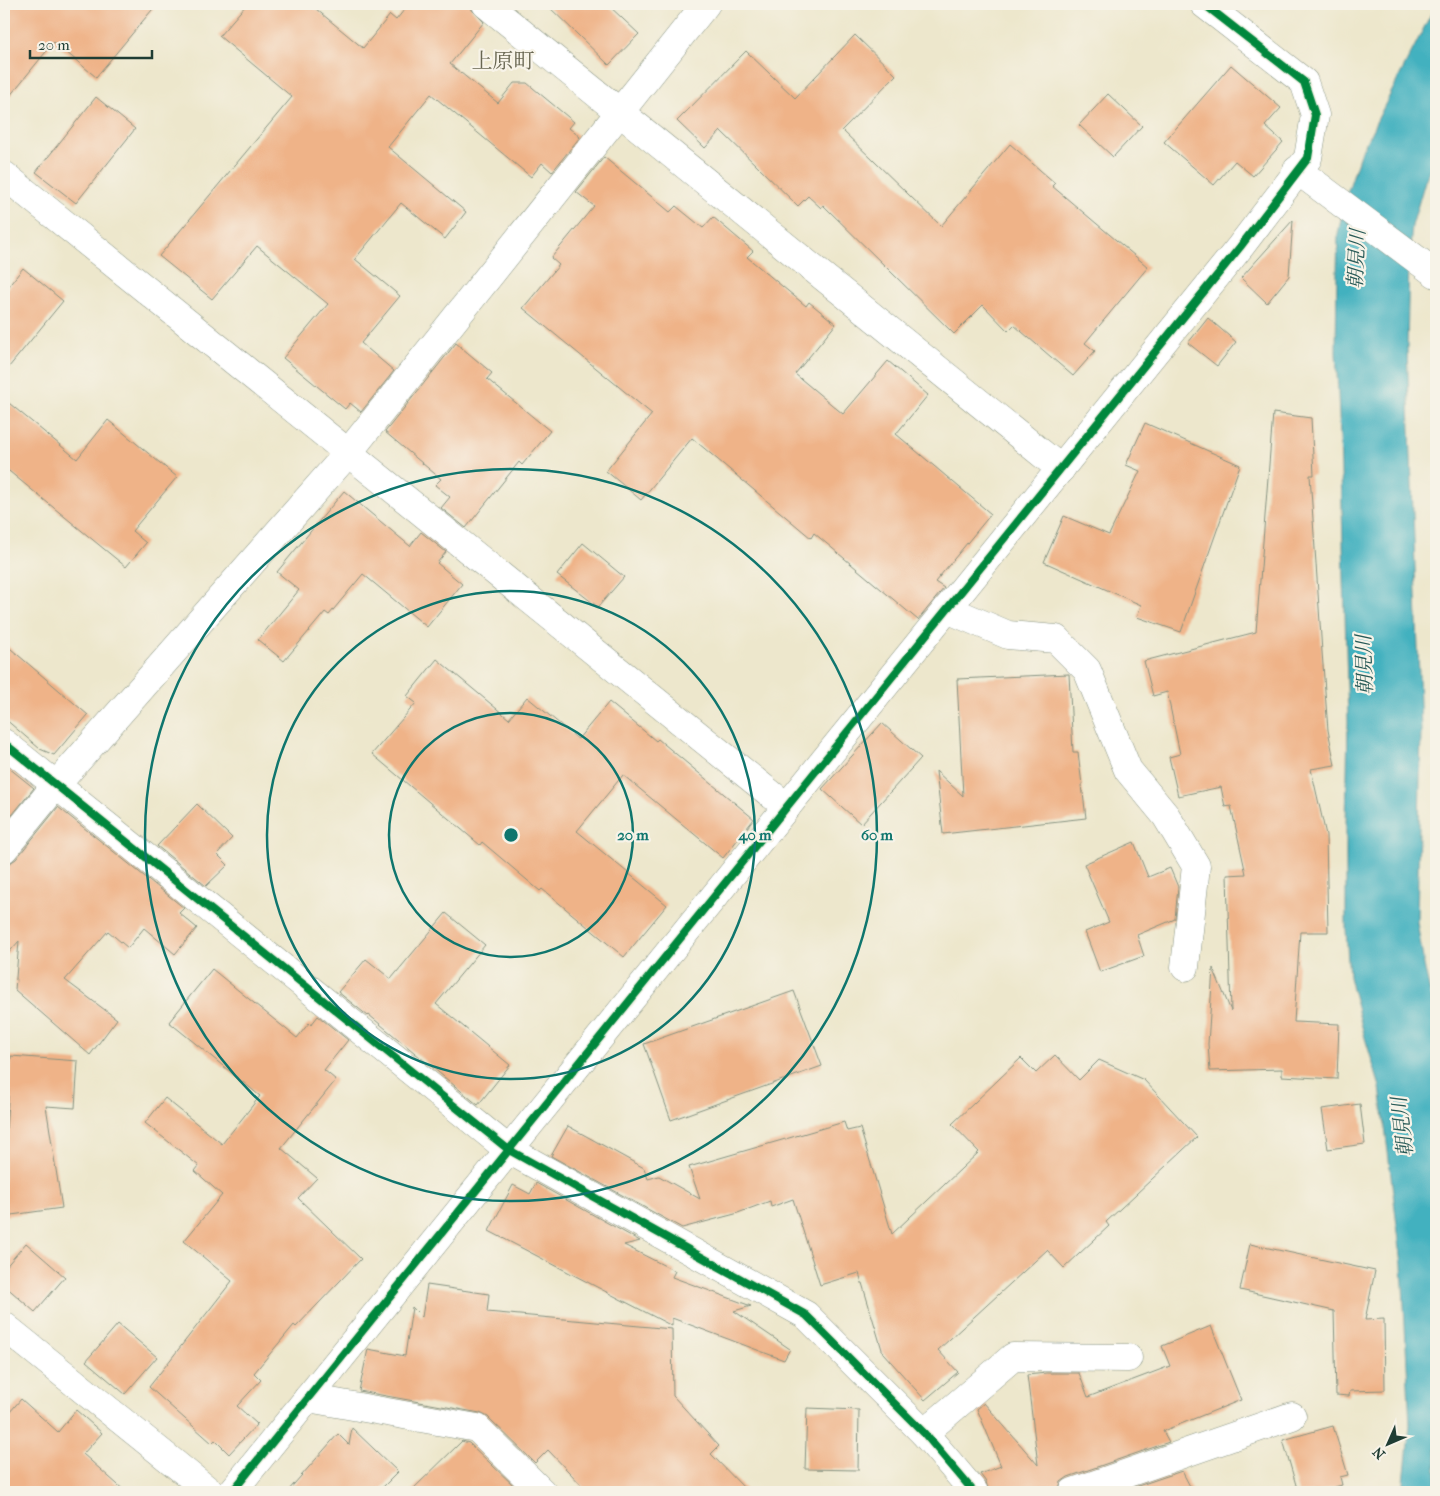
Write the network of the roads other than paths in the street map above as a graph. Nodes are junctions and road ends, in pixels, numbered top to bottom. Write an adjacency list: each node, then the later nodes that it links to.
1 (486, 4): 4 (street)
2 (706, 4): 4 (street)
3 (1204, 4): 5 (street)
4 (620, 112): 8 (street); 9 (street)
5 (1297, 170): 7 (street); 9 (street)
6 (4, 175): 8 (street)
7 (1431, 270)
8 (348, 453): 12 (street); 13 (street)
9 (1061, 469): 10 (street)
10 (948, 609): 13 (street); 15 (street)
11 (4, 743): 12 (street)
12 (56, 785): 14 (street); 16 (street)
13 (787, 807): 16 (street)
14 (4, 849)
15 (1185, 967)
16 (509, 1150): 19 (street); 21 (street)
17 (4, 1326): 22 (street)
18 (1128, 1358): 21 (street)
19 (308, 1398): 23 (street); 24 (street)
20 (1292, 1416): 26 (street)
21 (924, 1433): 25 (street)
22 (210, 1492)
23 (232, 1492)
24 (542, 1492)
25 (974, 1492)
26 (1073, 1492)

